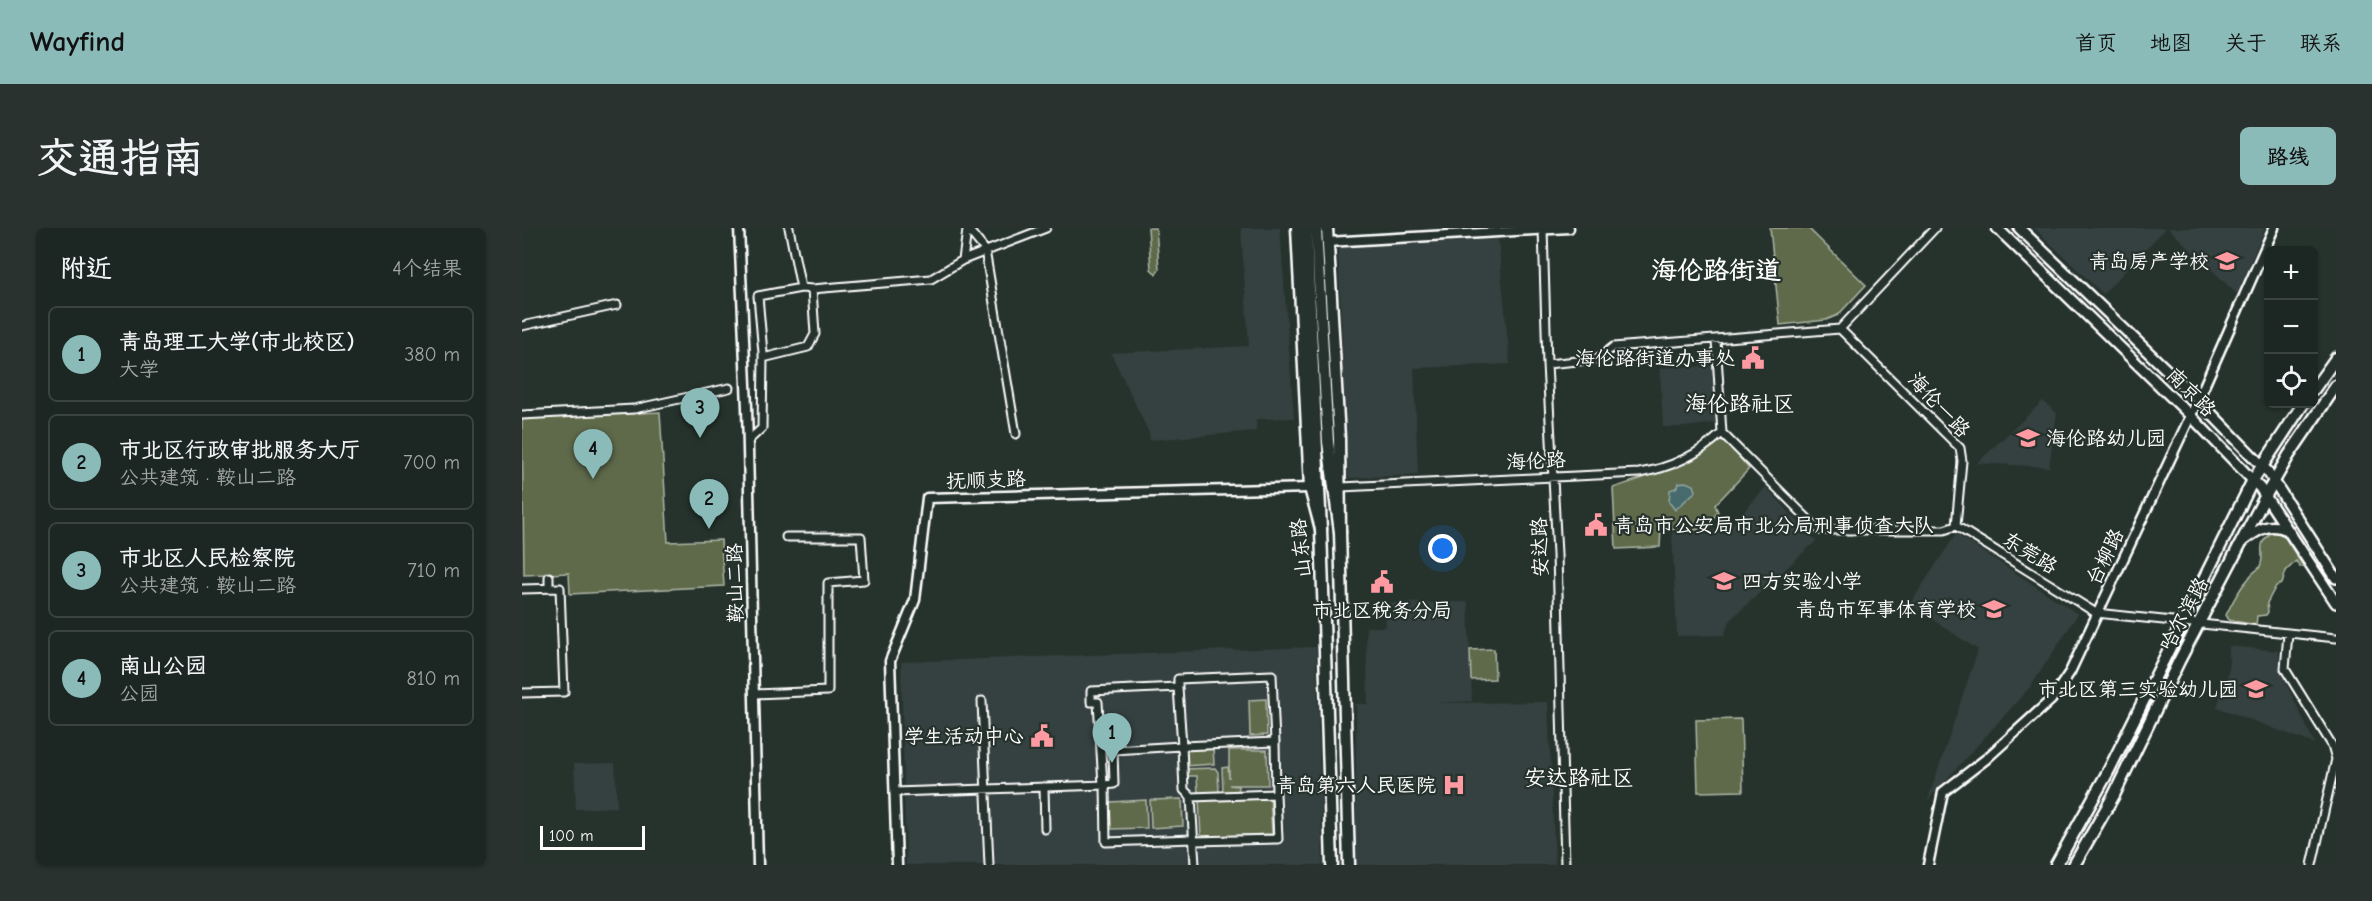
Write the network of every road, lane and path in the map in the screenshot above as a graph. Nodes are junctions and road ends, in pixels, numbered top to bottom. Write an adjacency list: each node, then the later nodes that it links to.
1 (739, 228): 36 (street, 鞍山二路)
2 (789, 228): 18 (street)
3 (1046, 228): 16 (street)
4 (1297, 228): 43 (main road, 山东路)
5 (1306, 228): 37 (main road)
6 (1316, 228): 37 (main road)
7 (1327, 228): 15 (main road, 山东路)
8 (1569, 228): 14 (street)
9 (1935, 228): 22 (street)
10 (1997, 228): 33 (main road, 南京路)
11 (2019, 228): 30 (main road, 南京路)
12 (2274, 228): 30 (street, 台柳路)
13 (967, 229): 16 (street); 17 (street)
14 (1543, 229): 15 (street); 26 (street, 安达路)
15 (1328, 242): 42 (main road, 山东路)
16 (985, 250): 17 (street); 35 (street)
17 (963, 260): 19 (street)
18 (801, 288): 19 (street); 24 (street)
19 (812, 289): 24 (street)
20 (618, 305): 21 (street)
21 (522, 326)
22 (1840, 329): 23 (street); 45 (street, 海伦一路)
23 (1716, 339): 26 (street); 34 (street)
24 (763, 358): 36 (street)
25 (2336, 358): 27 (main road)
26 (1547, 364): 39 (street, 安达路)
27 (2318, 382)
28 (2336, 386): 41 (main road, 哈尔滨路)
29 (729, 388): 32 (street)
30 (2198, 400): 33 (street, 台柳路); 38 (main road, 南京路)
31 (2300, 408): 38 (main road, 哈尔滨路)
32 (522, 415)
33 (2191, 416): 40 (main road, 南京路); 56 (street, 台柳路)
34 (1722, 433): 39 (street, 海伦路); 45 (street)
35 (1016, 434)
36 (747, 441): 63 (street, 鞍山二路)
37 (1323, 443): 46 (main road); 48 (main road)
38 (2261, 465): 40 (main road, 哈尔滨路); 41 (main road, 南京路)
39 (1554, 477): 42 (street, 海伦路); 81 (street, 安达路)
40 (2253, 480): 44 (main road, 南京路); 57 (main road, 哈尔滨路)
41 (2274, 480): 44 (main road, 哈尔滨路); 52 (main road, 南京路)
42 (1341, 487): 48 (main road, 山东路)
43 (1310, 488): 46 (main road, 山东路); 70 (street, 抚顺支路)
44 (2266, 495): 47 (main road, 南京路); 50 (main road, 哈尔滨路)
45 (1956, 526): 56 (street, 东莞路)
46 (1321, 529): 79 (main road, 山东路)
47 (2288, 530): 50 (main road); 55 (main road, 南京路)
48 (1340, 532): 80 (main road, 山东路)
49 (786, 537): 63 (street)
50 (2244, 540): 58 (main road, 哈尔滨路)
51 (549, 577): 53 (street)
52 (2336, 578)
53 (549, 588): 54 (street); 62 (street)
54 (522, 589)
55 (2336, 603)
56 (2096, 613): 57 (street, 东莞路); 82 (street, 台柳路)
57 (2181, 622): 58 (street, 东莞路); 83 (main road, 哈尔滨路)
58 (2200, 624): 59 (street, 东莞路); 84 (main road, 哈尔滨路)
59 (2288, 634): 60 (street, 东莞路); 85 (street)
60 (2336, 638)
61 (1178, 687): 65 (street); 66 (street); 67 (street)
62 (522, 693)
63 (754, 694): 75 (street, 鞍山二路)
64 (982, 701): 69 (street)
65 (1275, 742): 66 (street); 71 (street)
66 (1182, 746): 67 (street); 72 (street)
67 (1104, 785): 68 (street); 74 (street)
68 (1044, 787): 69 (street); 73 (street)
69 (987, 789): 70 (street); 77 (street)
70 (894, 792): 76 (street, 抚顺支路)
71 (1276, 794): 72 (street); 74 (street)
72 (1191, 796): 74 (street)
73 (1045, 829)
74 (1193, 840): 78 (street)
75 (758, 865)
76 (897, 865)
77 (989, 865)
78 (1195, 865)
79 (1332, 865)
80 (1349, 865)
81 (1565, 865)
82 (1928, 865)
83 (2056, 865)
84 (2074, 865)
85 (2312, 865)

